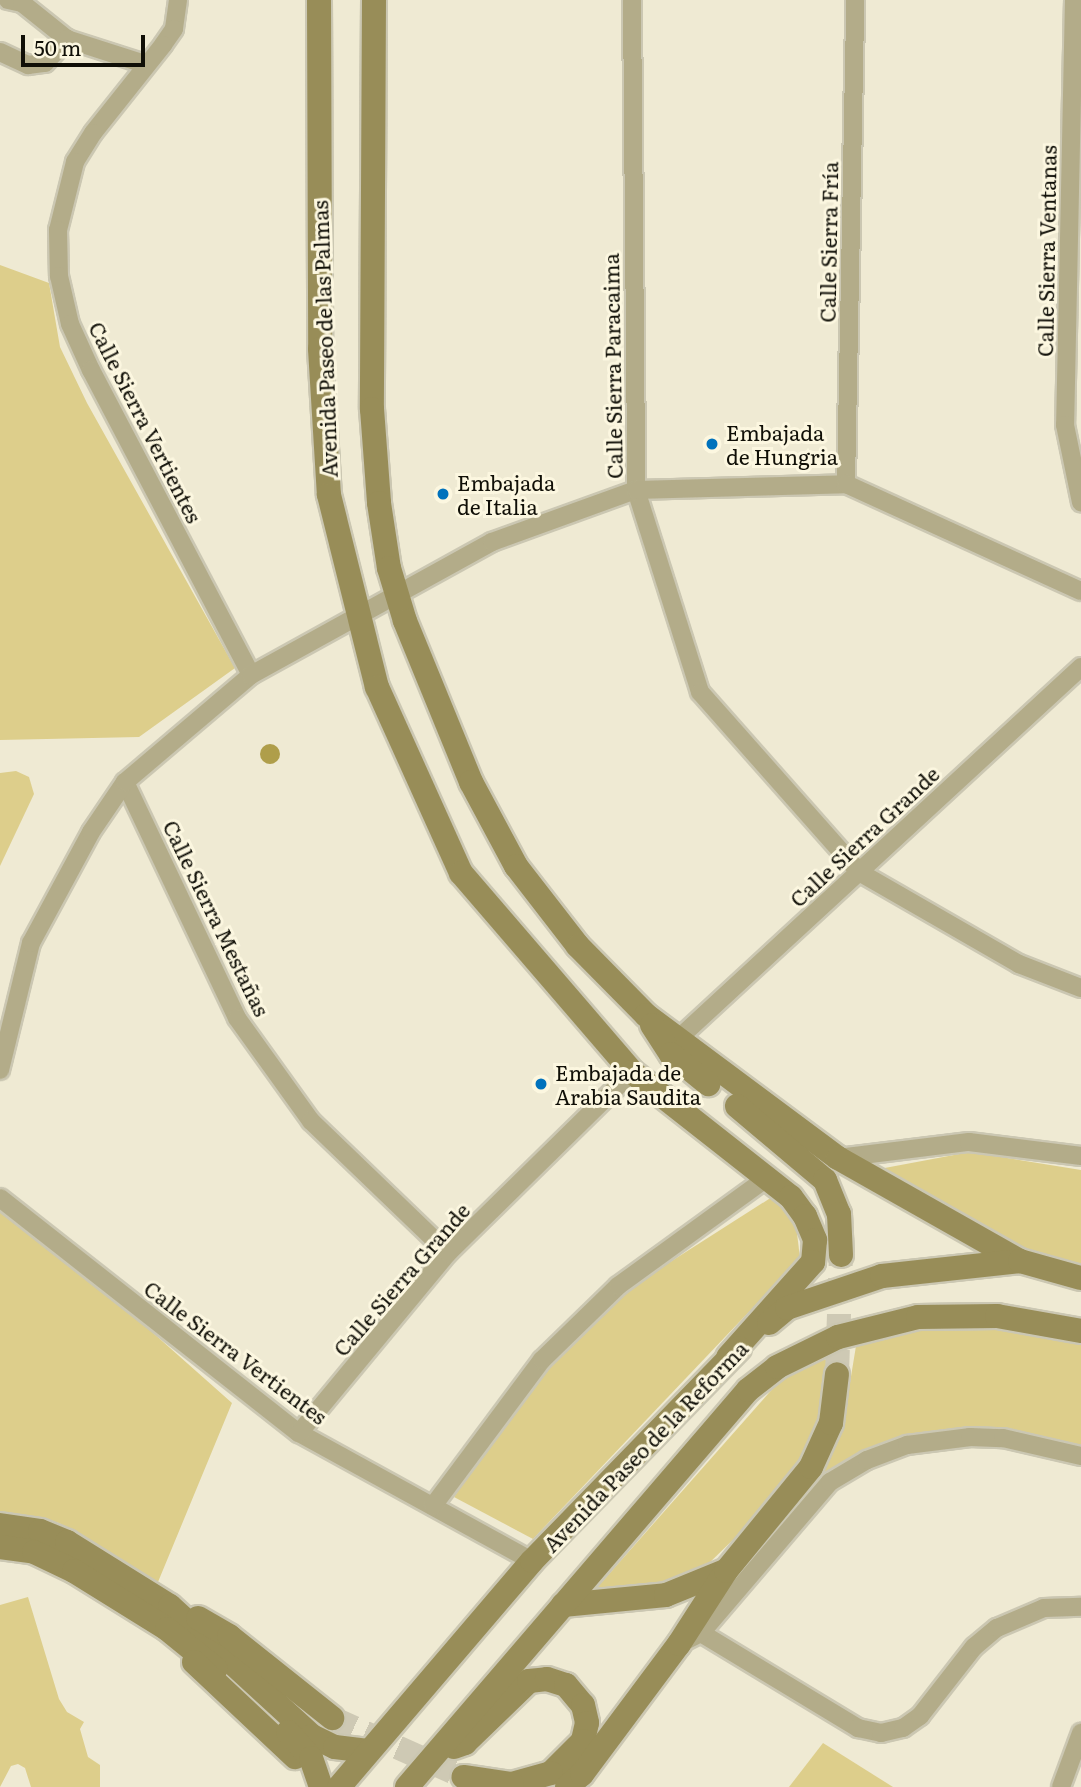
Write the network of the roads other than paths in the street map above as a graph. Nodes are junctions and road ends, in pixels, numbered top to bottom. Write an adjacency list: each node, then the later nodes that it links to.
1 (8, 0): 8 (street)
2 (178, 0): 10 (street, Calle Sierra Vertientes)
3 (319, 0): 16 (main road, Avenida Paseo de las Palmas)
4 (374, 0): 15 (main road)
5 (632, 0): 12 (street, Calle Sierra Paracaima)
6 (855, 0): 11 (street, Calle Sierra Fría)
7 (1074, 0): 13 (street, Calle Sierra Ventanas)
8 (67, 38): 9 (street); 10 (street)
9 (0, 52)
10 (145, 64): 18 (street, Calle Sierra Vertientes)
11 (846, 484): 12 (street); 14 (street)
12 (636, 490): 15 (street); 20 (street, Calle Sierra Paracaima)
13 (1081, 502)
14 (1081, 591)
15 (396, 592): 16 (street); 22 (main road)
16 (356, 616): 18 (street); 25 (main road, Avenida Paseo de las Palmas)
17 (1081, 667): 20 (street, Calle Sierra Grande)
18 (251, 674): 19 (street)
19 (125, 782): 24 (street); 30 (street, Calle Sierra Mestañas)
20 (859, 872): 21 (street, Calle Sierra Paracaima); 23 (street, Calle Sierra Grande)
21 (1081, 988)
22 (646, 1015): 23 (main road); 31 (main road)
23 (679, 1038): 27 (main road)
24 (0, 1070)
25 (632, 1072): 28 (main road, Avenida Paseo de las Palmas); 30 (street, Calle Sierra Grande)
26 (1081, 1156): 27 (street)
27 (838, 1158): 32 (main road)
28 (764, 1180): 35 (main road, Avenida Paseo de las Palmas); 39 (street)
29 (0, 1198): 37 (street, Calle Sierra Vertientes)
30 (448, 1253): 37 (street, Calle Sierra Grande)
31 (841, 1255)
32 (1020, 1261): 33 (main road, Avenida Paseo de la Reforma); 35 (main road, Avenida Paseo de la Reforma)
33 (1081, 1279)
34 (1081, 1331): 44 (main road, Avenida Paseo de la Reforma)
35 (728, 1357): 42 (main road, Avenida Paseo de la Reforma)
36 (837, 1374): 43 (main road)
37 (299, 1433): 39 (street, Calle Sierra Vertientes)
38 (1081, 1456): 47 (street)
39 (433, 1506): 42 (street, Calle Sierra Vertientes)
40 (0, 1525): 46 (main road)
41 (0, 1547): 46 (main road)
42 (532, 1561): 50 (main road, Avenida Paseo de la Reforma)
43 (726, 1571): 44 (main road); 47 (main road)
44 (563, 1605): 51 (main road, Avenida Paseo de la Reforma)
45 (1081, 1607): 47 (street)
46 (168, 1618): 48 (main road); 50 (main road); 53 (main road)
47 (690, 1639): 54 (main road)
48 (332, 1718)
49 (1081, 1733): 57 (street)
50 (368, 1751): 55 (main road, Avenida Paseo de la Reforma)
51 (436, 1752): 52 (main road); 56 (main road, Avenida Paseo de la Reforma)
52 (464, 1777)
53 (314, 1779)
54 (574, 1783)
55 (339, 1787)
56 (407, 1787)
57 (1061, 1787)

